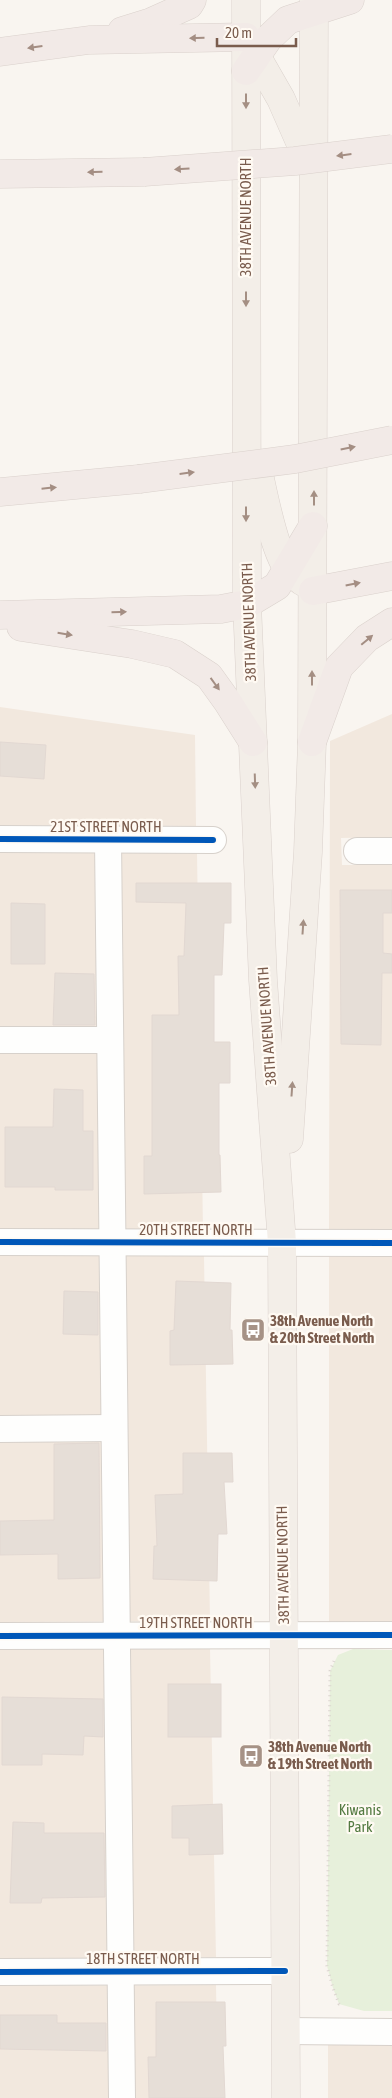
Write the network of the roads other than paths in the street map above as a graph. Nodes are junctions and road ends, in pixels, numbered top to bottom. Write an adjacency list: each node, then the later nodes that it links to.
1 (192, 0): 5 (highway)
2 (246, 0): 7 (main road, 38TH AVENUE NORTH)
3 (350, 0): 4 (highway)
4 (314, 6): 7 (highway); 10 (main road, 38TH AVENUE NORTH)
5 (89, 40): 6 (highway, one-way to 6); 7 (highway, one-way to 5)
6 (0, 52)
7 (249, 54): 10 (main road); 11 (main road, 38TH AVENUE NORTH, one-way to 11)
8 (392, 149): 9 (highway, one-way to 9, bridge)
9 (0, 174)
10 (314, 176): 14 (main road, 38TH AVENUE NORTH, one-way to 10)
11 (246, 411): 15 (main road); 18 (main road, 38TH AVENUE NORTH, one-way to 18)
12 (392, 440): 13 (highway, one-way to 12, bridge)
13 (0, 492)
14 (313, 526): 15 (highway); 17 (main road, 38TH AVENUE NORTH)
15 (288, 569): 17 (main road); 18 (highway)
16 (392, 576): 17 (highway, one-way to 16)
17 (313, 592): 23 (main road, 38TH AVENUE NORTH, one-way to 17)
18 (247, 604): 19 (highway, one-way to 18); 22 (main road, 38TH AVENUE NORTH)
19 (0, 615)
20 (392, 622): 23 (highway, one-way to 20)
21 (0, 624): 22 (highway, one-way to 22)
22 (253, 742): 33 (main road, 38TH AVENUE NORTH, one-way to 33)
23 (312, 742): 33 (main road, 38TH AVENUE NORTH, one-way to 23)
24 (0, 839): 25 (street, 21ST STREET NORTH)
25 (108, 840): 26 (street, 21ST STREET NORTH); 30 (street)
26 (213, 840)
27 (357, 851): 28 (street)
28 (392, 851)
29 (0, 1040): 30 (street)
30 (110, 1040): 32 (street)
31 (0, 1242): 32 (street, 20TH STREET NORTH)
32 (111, 1242): 33 (street, 20TH STREET NORTH); 35 (street)
33 (282, 1243): 34 (street, 20TH STREET NORTH); 38 (main road, 38TH AVENUE NORTH)
34 (392, 1243)
35 (114, 1428): 36 (street); 37 (street)
36 (0, 1429)
37 (116, 1635): 38 (street, 19TH STREET NORTH); 40 (street, 19TH STREET NORTH); 41 (street)
38 (284, 1635): 39 (street, 19TH STREET NORTH); 42 (main road, 38TH AVENUE NORTH)
39 (392, 1635)
40 (0, 1636)
41 (120, 1971): 42 (street, 18TH STREET NORTH); 43 (street, 18TH STREET NORTH); 46 (street)
42 (286, 1971): 44 (main road, 38TH AVENUE NORTH)
43 (0, 1972)
44 (286, 2031): 45 (street); 47 (main road, 38TH AVENUE NORTH)
45 (392, 2032)
46 (122, 2098)
47 (286, 2098)

